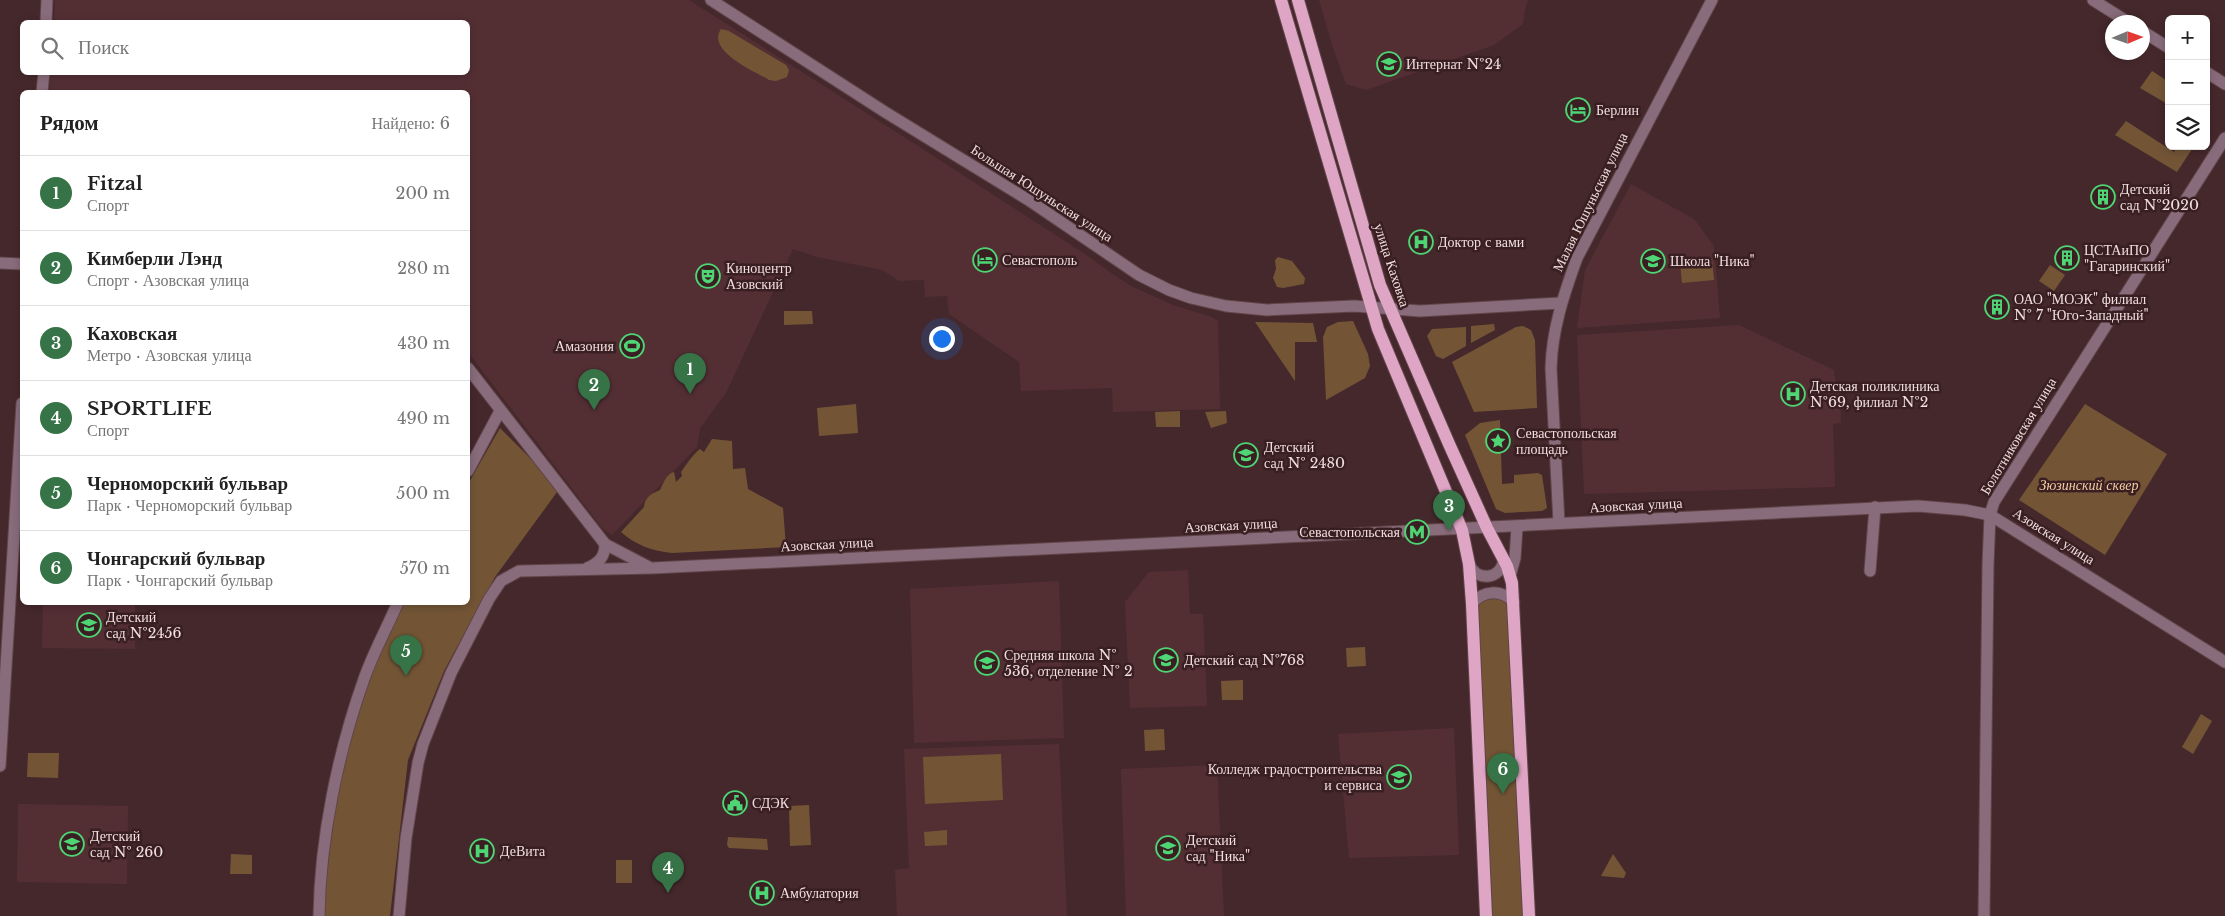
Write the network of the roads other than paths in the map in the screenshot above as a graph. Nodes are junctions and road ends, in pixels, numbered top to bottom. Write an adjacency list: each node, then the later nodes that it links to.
1 (47, 0): 8 (street)
2 (711, 0): 19 (street, Большая Юшуньская улица)
3 (1281, 0): 19 (main road)
4 (1298, 0): 20 (main road, улица Каховка)
5 (1712, 0): 18 (street, Малая Юшуньская улица)
6 (2093, 0): 7 (street)
7 (2117, 15)
8 (46, 20)
9 (2150, 37): 10 (street)
10 (2165, 46)
11 (44, 75): 14 (street)
12 (2210, 75): 13 (street)
13 (2225, 84)
14 (42, 90)
15 (2225, 138): 26 (street, Болотниковская улица)
16 (0, 263): 17 (street)
17 (20, 264)
18 (1561, 303): 20 (street); 27 (street, Малая Юшуньская улица)
19 (1372, 308): 20 (street, Большая Юшуньская улица); 30 (main road)
20 (1390, 310): 29 (main road, улица Каховка)
21 (470, 371): 22 (street, Азовская улица)
22 (500, 411): 24 (street); 31 (street, Азовская улица)
23 (20, 436): 42 (street)
24 (470, 467)
25 (1875, 507): 26 (street, Азовская улица); 27 (street, Азовская улица); 36 (street)
26 (1990, 515): 41 (street, Азовская улица); 47 (street, Болотниковская улица)
27 (1559, 523): 28 (street, Азовская улица)
28 (1517, 527): 29 (street, Азовская улица); 37 (street)
29 (1487, 528): 30 (street, Азовская улица); 32 (main road, улица Каховка)
30 (1462, 530): 33 (main road); 34 (street, Азовская улица)
31 (604, 544): 34 (street, Азовская улица); 35 (street)
32 (1504, 560): 33 (street); 37 (main road, улица Каховка)
33 (1468, 564): 39 (main road)
34 (653, 568): 35 (street)
35 (586, 569): 44 (street)
36 (1870, 570)
37 (1510, 576): 38 (main road, улица Каховка)
38 (1514, 602): 39 (street); 46 (main road, улица Каховка)
39 (1472, 604): 45 (main road)
40 (397, 605): 43 (street)
41 (2225, 662)
42 (0, 766)
43 (318, 916)
44 (399, 916)
45 (1486, 916)
46 (1529, 916)
47 (1984, 916)

